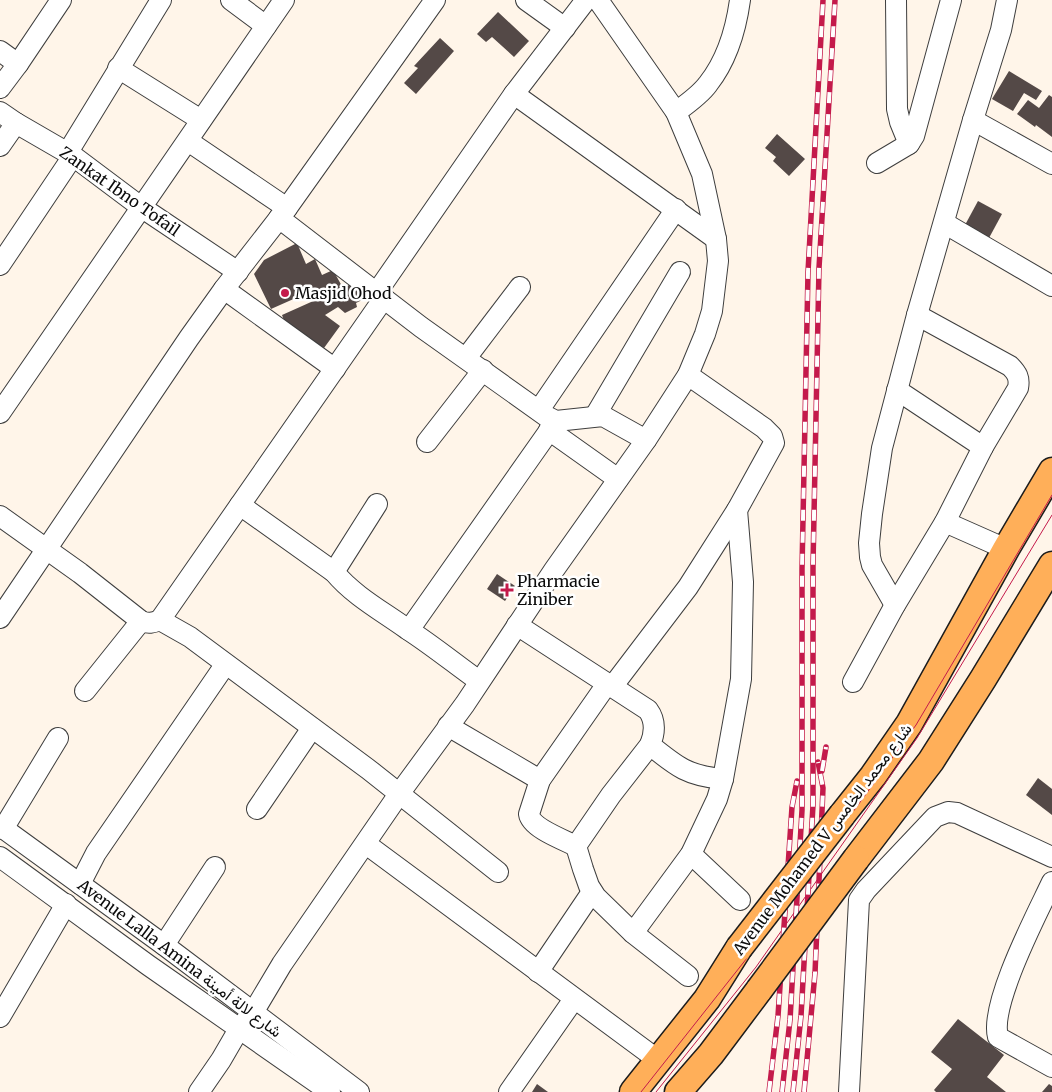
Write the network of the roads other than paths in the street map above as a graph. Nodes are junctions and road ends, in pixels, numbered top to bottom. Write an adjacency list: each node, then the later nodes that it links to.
1 (62, 0): 16 (street)
2 (161, 0): 17 (street)
3 (231, 0): 13 (street)
4 (284, 0): 13 (street)
5 (526, 0): 14 (street)
6 (586, 0): 14 (street)
7 (598, 0): 20 (street)
8 (740, 0): 20 (street)
9 (896, 0): 25 (street)
10 (951, 0): 25 (street)
11 (1007, 0): 23 (street)
12 (426, 3): 32 (street)
13 (266, 26): 22 (street)
14 (565, 28): 19 (street)
15 (0, 51): 16 (street)
16 (18, 64): 18 (street)
17 (118, 68): 22 (street); 27 (street)
18 (0, 88)
19 (514, 94): 31 (street); 41 (street)
20 (676, 112): 34 (street)
21 (8, 117): 26 (street); 27 (street, Zankat Ibno Tofail)
22 (201, 120): 24 (street)
23 (973, 120): 29 (street); 33 (street)
24 (188, 141): 30 (street); 32 (street)
25 (909, 144): 28 (street)
26 (0, 146)
27 (71, 154): 30 (street, Zankat Ibno Tofail); 35 (street)
28 (877, 163)
29 (1052, 164)
30 (141, 207): 36 (street, Zankat Ibno Tofail); 48 (street)
31 (676, 209): 34 (street); 50 (street)
32 (283, 213): 36 (street); 41 (street)
33 (944, 223): 38 (street); 42 (street)
34 (716, 239): 46 (street)
35 (0, 265)
36 (238, 272): 40 (street)
37 (680, 272): 49 (street)
38 (1052, 286)
39 (520, 287): 43 (street)
40 (224, 289): 44 (street); 62 (street)
41 (381, 295): 43 (street); 44 (street)
42 (917, 315): 47 (street); 53 (street)
43 (466, 358): 45 (street)
44 (335, 369): 57 (street)
45 (483, 370): 50 (street); 52 (street)
46 (688, 375): 51 (street); 58 (street)
47 (897, 390): 53 (street); 65 (street)
48 (0, 413)
49 (595, 416): 50 (street); 51 (street)
50 (548, 420): 55 (street); 69 (street)
51 (646, 440): 55 (street)
52 (427, 442)
53 (983, 447): 60 (street)
54 (1052, 471): 61 (main road, Avenue Mohamed V شارع محمد الخامس)
55 (618, 479): 68 (street)
56 (377, 504): 64 (street)
57 (240, 505): 64 (street); 67 (street)
58 (738, 510): 73 (street); 79 (street)
59 (0, 516): 62 (street)
60 (945, 522): 61 (street); 65 (street)
61 (1006, 549): 104 (main road, Avenue Mohamed V شارع محمد الخامس, bridge)
62 (47, 550): 66 (street); 67 (street)
63 (1052, 565): 111 (main road, bridge)
64 (334, 572): 69 (street)
65 (894, 605): 72 (street)
66 (0, 618)
67 (150, 620): 70 (street); 74 (street)
68 (518, 625): 71 (street); 73 (street)
69 (409, 630): 71 (street)
70 (225, 665): 76 (street); 92 (street)
71 (479, 682): 75 (street)
72 (853, 682)
73 (609, 685): 78 (street); 80 (street)
74 (85, 691)
75 (448, 726): 80 (street); 81 (street)
76 (312, 728): 81 (street); 82 (street)
77 (58, 738): 83 (street)
78 (650, 746): 79 (street); 85 (street)
79 (723, 779): 86 (street)
80 (540, 780): 85 (street)
81 (399, 794): 84 (street); 90 (street)
82 (257, 809)
83 (1, 828): 92 (street, Avenue Lalla Amina شارع لالة أمينة)
84 (366, 844): 98 (street); 101 (street)
85 (576, 846): 93 (street)
86 (691, 854): 94 (street); 96 (street)
87 (0, 857): 95 (street, Avenue Lalla Amina شارع لالة أمينة)
88 (1052, 857): 112 (street)
89 (215, 867): 97 (street)
90 (498, 872)
91 (1052, 882): 105 (street)
92 (80, 884): 97 (street, Avenue Lalla Amina شارع لالة أمينة)
93 (592, 892): 96 (street); 98 (street)
94 (740, 900)
95 (66, 904): 102 (street); 103 (street, Avenue Lalla Amina شارع لالة أمينة)
96 (633, 933): 99 (street)
97 (164, 944): 101 (street, Avenue Lalla Amina شارع لالة أمينة)
98 (538, 972): 100 (street)
99 (688, 976)
100 (574, 999): 104 (street); 109 (street)
101 (254, 1011): 103 (street); 108 (street, Avenue Lalla Amina شارع لالة أمينة)
102 (0, 1017)
103 (239, 1029): 106 (street); 107 (street, Avenue Lalla Amina شارع لالة أمينة)
104 (658, 1060): 110 (main road, Avenue Mohamed V شارع محمد الخامس)
105 (1052, 1067)
106 (206, 1090)
107 (330, 1092)
108 (358, 1092)
109 (509, 1092)
110 (633, 1092)
111 (678, 1092)
112 (849, 1092)

